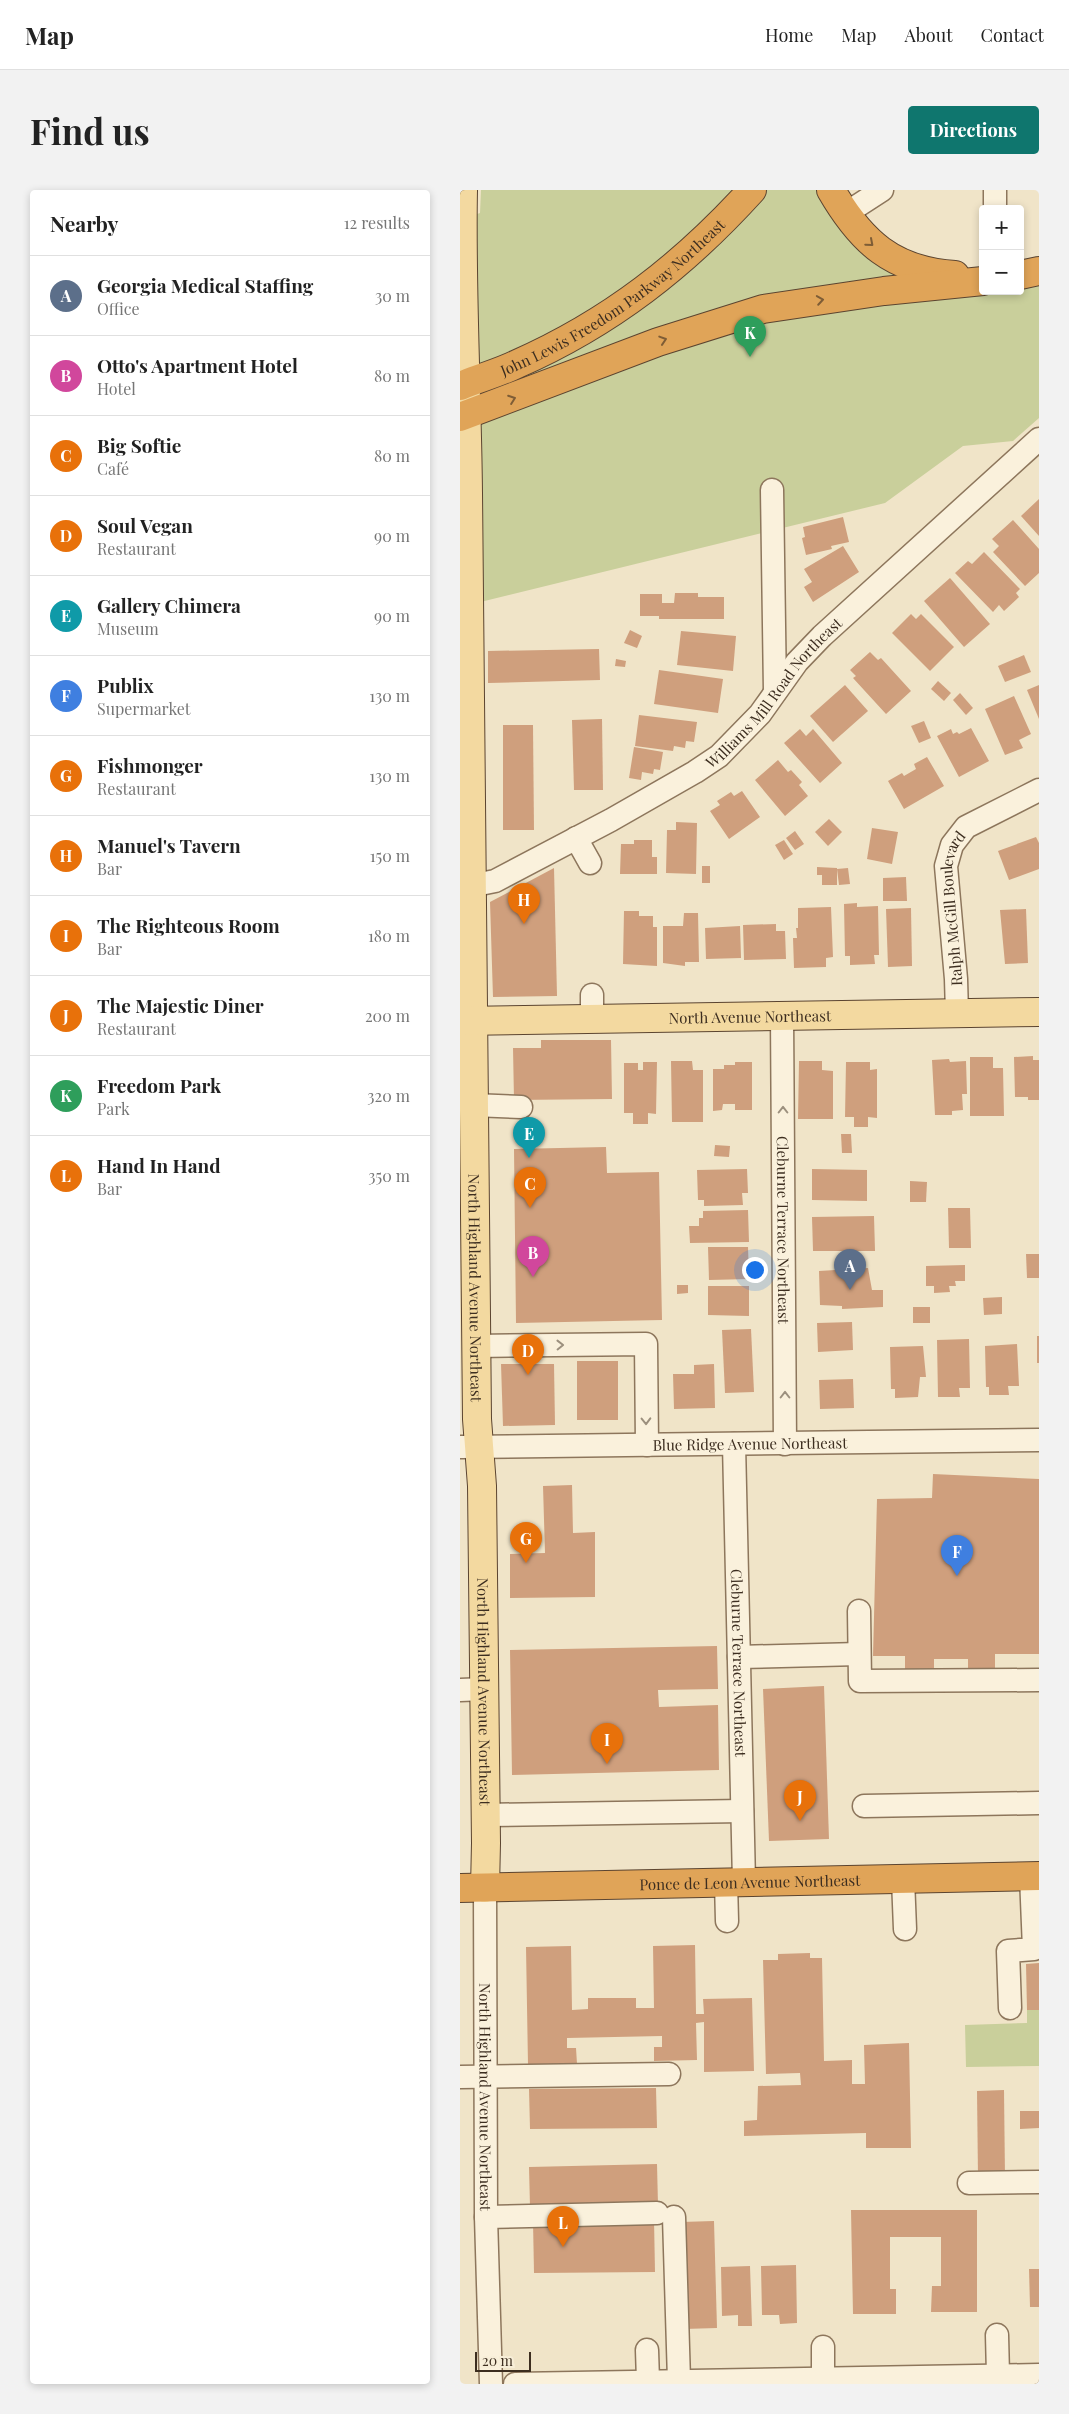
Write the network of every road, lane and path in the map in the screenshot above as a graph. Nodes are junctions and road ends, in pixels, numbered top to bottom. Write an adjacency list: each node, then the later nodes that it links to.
1 (752, 190): 8 (highway, John Lewis Freedom Parkway Northeast)
2 (831, 190): 5 (highway)
3 (882, 190): 5 (street)
4 (462, 203): 8 (main road, North Highland Avenue Northeast)
5 (845, 214): 6 (highway, one-way to 6)
6 (979, 274)
7 (979, 282): 9 (highway, John Lewis Freedom Parkway Northeast, one-way to 7)
8 (462, 385): 9 (main road, North Highland Avenue Northeast)
9 (463, 416): 14 (main road, North Highland Avenue Northeast)
10 (1039, 439): 12 (street, Williams Mill Road Northeast)
11 (772, 490): 12 (street)
12 (775, 692): 15 (street, Williams Mill Road Northeast)
13 (1039, 790): 20 (street, Ralph McGill Boulevard)
14 (465, 793): 17 (main road, North Highland Avenue Northeast)
15 (576, 838): 16 (street); 17 (street, Williams Mill Road Northeast)
16 (590, 863)
17 (470, 886): 18 (main road, North Highland Avenue Northeast)
18 (466, 958): 22 (main road, North Highland Avenue Northeast)
19 (1039, 1012): 20 (main road, North Avenue Northeast)
20 (957, 1013): 21 (main road, North Avenue Northeast)
21 (782, 1016): 22 (main road, North Avenue Northeast); 29 (street, Cleburne Terrace Northeast, one-way to 21)
22 (466, 1021): 23 (main road, North Highland Avenue Northeast)
23 (466, 1065): 24 (main road, North Highland Avenue Northeast)
24 (473, 1105): 25 (street); 26 (main road, North Highland Avenue Northeast)
25 (521, 1107)
26 (476, 1346): 30 (street, one-way to 30); 31 (main road, North Highland Avenue Northeast)
27 (1039, 1440): 29 (street, Blue Ridge Avenue Northeast)
28 (734, 1444): 29 (street, Blue Ridge Avenue Northeast); 30 (street, Blue Ridge Avenue Northeast); 34 (street, Cleburne Terrace Northeast)
29 (785, 1444)
30 (647, 1445): 31 (street, Blue Ridge Avenue Northeast)
31 (470, 1447): 36 (main road, North Highland Avenue Northeast)
32 (859, 1611): 33 (street)
33 (859, 1654): 34 (street); 35 (street)
34 (739, 1656): 39 (street, Cleburne Terrace Northeast)
35 (1039, 1680)
36 (472, 1690): 40 (main road, North Highland Avenue Northeast)
37 (1039, 1803): 38 (street)
38 (864, 1806)
39 (742, 1811): 40 (street); 43 (street, Cleburne Terrace Northeast)
40 (486, 1815): 44 (main road, North Highland Avenue Northeast)
41 (1035, 1876): 42 (highway, Ponce de Leon Avenue Northeast); 47 (street)
42 (903, 1879): 43 (highway, Ponce de Leon Avenue Northeast); 46 (street)
43 (735, 1882): 44 (highway, Ponce de Leon Avenue Northeast); 45 (street, Cleburne Terrace Northeast)
44 (472, 1888): 50 (street, North Highland Avenue Northeast)
45 (727, 1921)
46 (905, 1929)
47 (1010, 2008)
48 (669, 2074): 50 (street)
49 (460, 2077): 50 (street)
50 (486, 2077): 53 (street, North Highland Avenue Northeast)
51 (1039, 2182): 52 (street)
52 (969, 2184)
53 (486, 2217): 60 (street); 61 (street, North Highland Avenue Northeast)
54 (997, 2335): 57 (street)
55 (823, 2347): 59 (street)
56 (648, 2350): 60 (street)
57 (998, 2375): 58 (street); 59 (street)
58 (1039, 2375)
59 (823, 2378): 60 (street)
60 (664, 2381): 62 (street)
61 (491, 2384)
62 (515, 2384)

